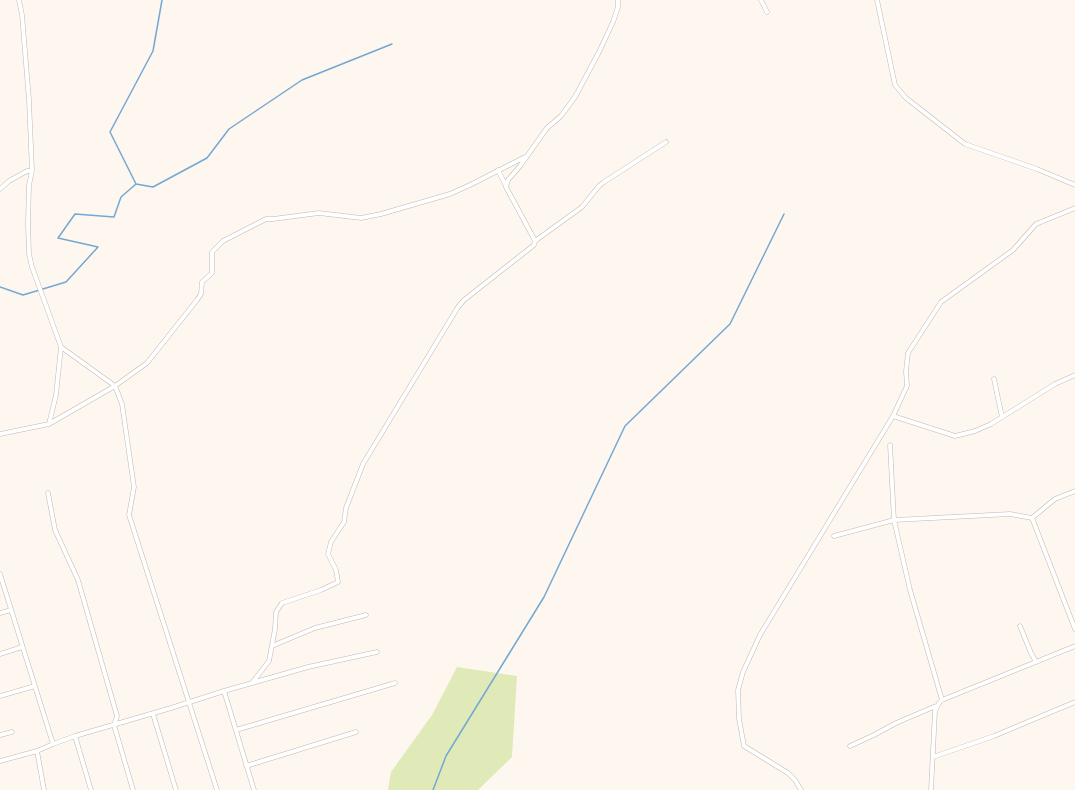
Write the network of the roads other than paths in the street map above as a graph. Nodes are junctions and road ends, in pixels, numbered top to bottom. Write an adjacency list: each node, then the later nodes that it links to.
1 (19, 0): 9 (street)
2 (618, 0): 7 (street)
3 (761, 0): 5 (street)
4 (877, 0): 10 (street)
5 (767, 12)
6 (666, 142): 14 (street)
7 (527, 156): 8 (street); 11 (street)
8 (498, 170): 11 (street); 18 (street)
9 (32, 171): 12 (street); 15 (street)
10 (1075, 185)
11 (506, 187): 14 (street)
12 (0, 189)
13 (1075, 208): 19 (street)
14 (535, 242): 35 (street)
15 (61, 347): 18 (street); 21 (street)
16 (1075, 375): 20 (street)
17 (994, 379): 20 (street)
18 (115, 386): 21 (street); 47 (street)
19 (893, 416): 20 (street); 69 (street)
20 (1002, 416)
21 (49, 424): 22 (street)
22 (0, 434)
23 (890, 445): 27 (street)
24 (1075, 491): 26 (street)
25 (48, 493): 51 (street)
26 (1032, 518): 27 (street); 34 (street)
27 (894, 520): 28 (street); 46 (street)
28 (834, 536)
29 (0, 574): 30 (street)
30 (11, 610): 31 (street); 37 (street)
31 (0, 613)
32 (366, 615): 35 (street)
33 (1020, 626): 40 (street)
34 (1075, 628)
35 (272, 646): 41 (street)
36 (1075, 646): 40 (street)
37 (22, 647): 39 (street); 43 (street)
38 (378, 652): 41 (street)
39 (0, 654)
40 (1036, 662): 46 (street)
41 (252, 683): 44 (street)
42 (394, 683): 52 (street)
43 (35, 686): 45 (street); 57 (street)
44 (224, 691): 47 (street); 52 (street)
45 (0, 696)
46 (942, 700): 49 (street)
47 (189, 702): 50 (street); 67 (street)
48 (1075, 702): 60 (street)
49 (936, 706): 58 (street); 60 (street)
50 (153, 714): 51 (street); 66 (street)
51 (114, 725): 56 (street); 65 (street)
52 (236, 730): 62 (street)
53 (12, 732): 55 (street)
54 (356, 732): 62 (street)
55 (0, 735)
56 (74, 736): 57 (street); 64 (street)
57 (52, 744): 59 (street)
58 (850, 746)
59 (37, 751): 61 (street); 63 (street)
60 (933, 757): 70 (street)
61 (0, 761)
62 (246, 766): 68 (street)
63 (44, 790)
64 (91, 790)
65 (133, 790)
66 (176, 790)
67 (217, 790)
68 (254, 790)
69 (801, 790)
70 (931, 790)

